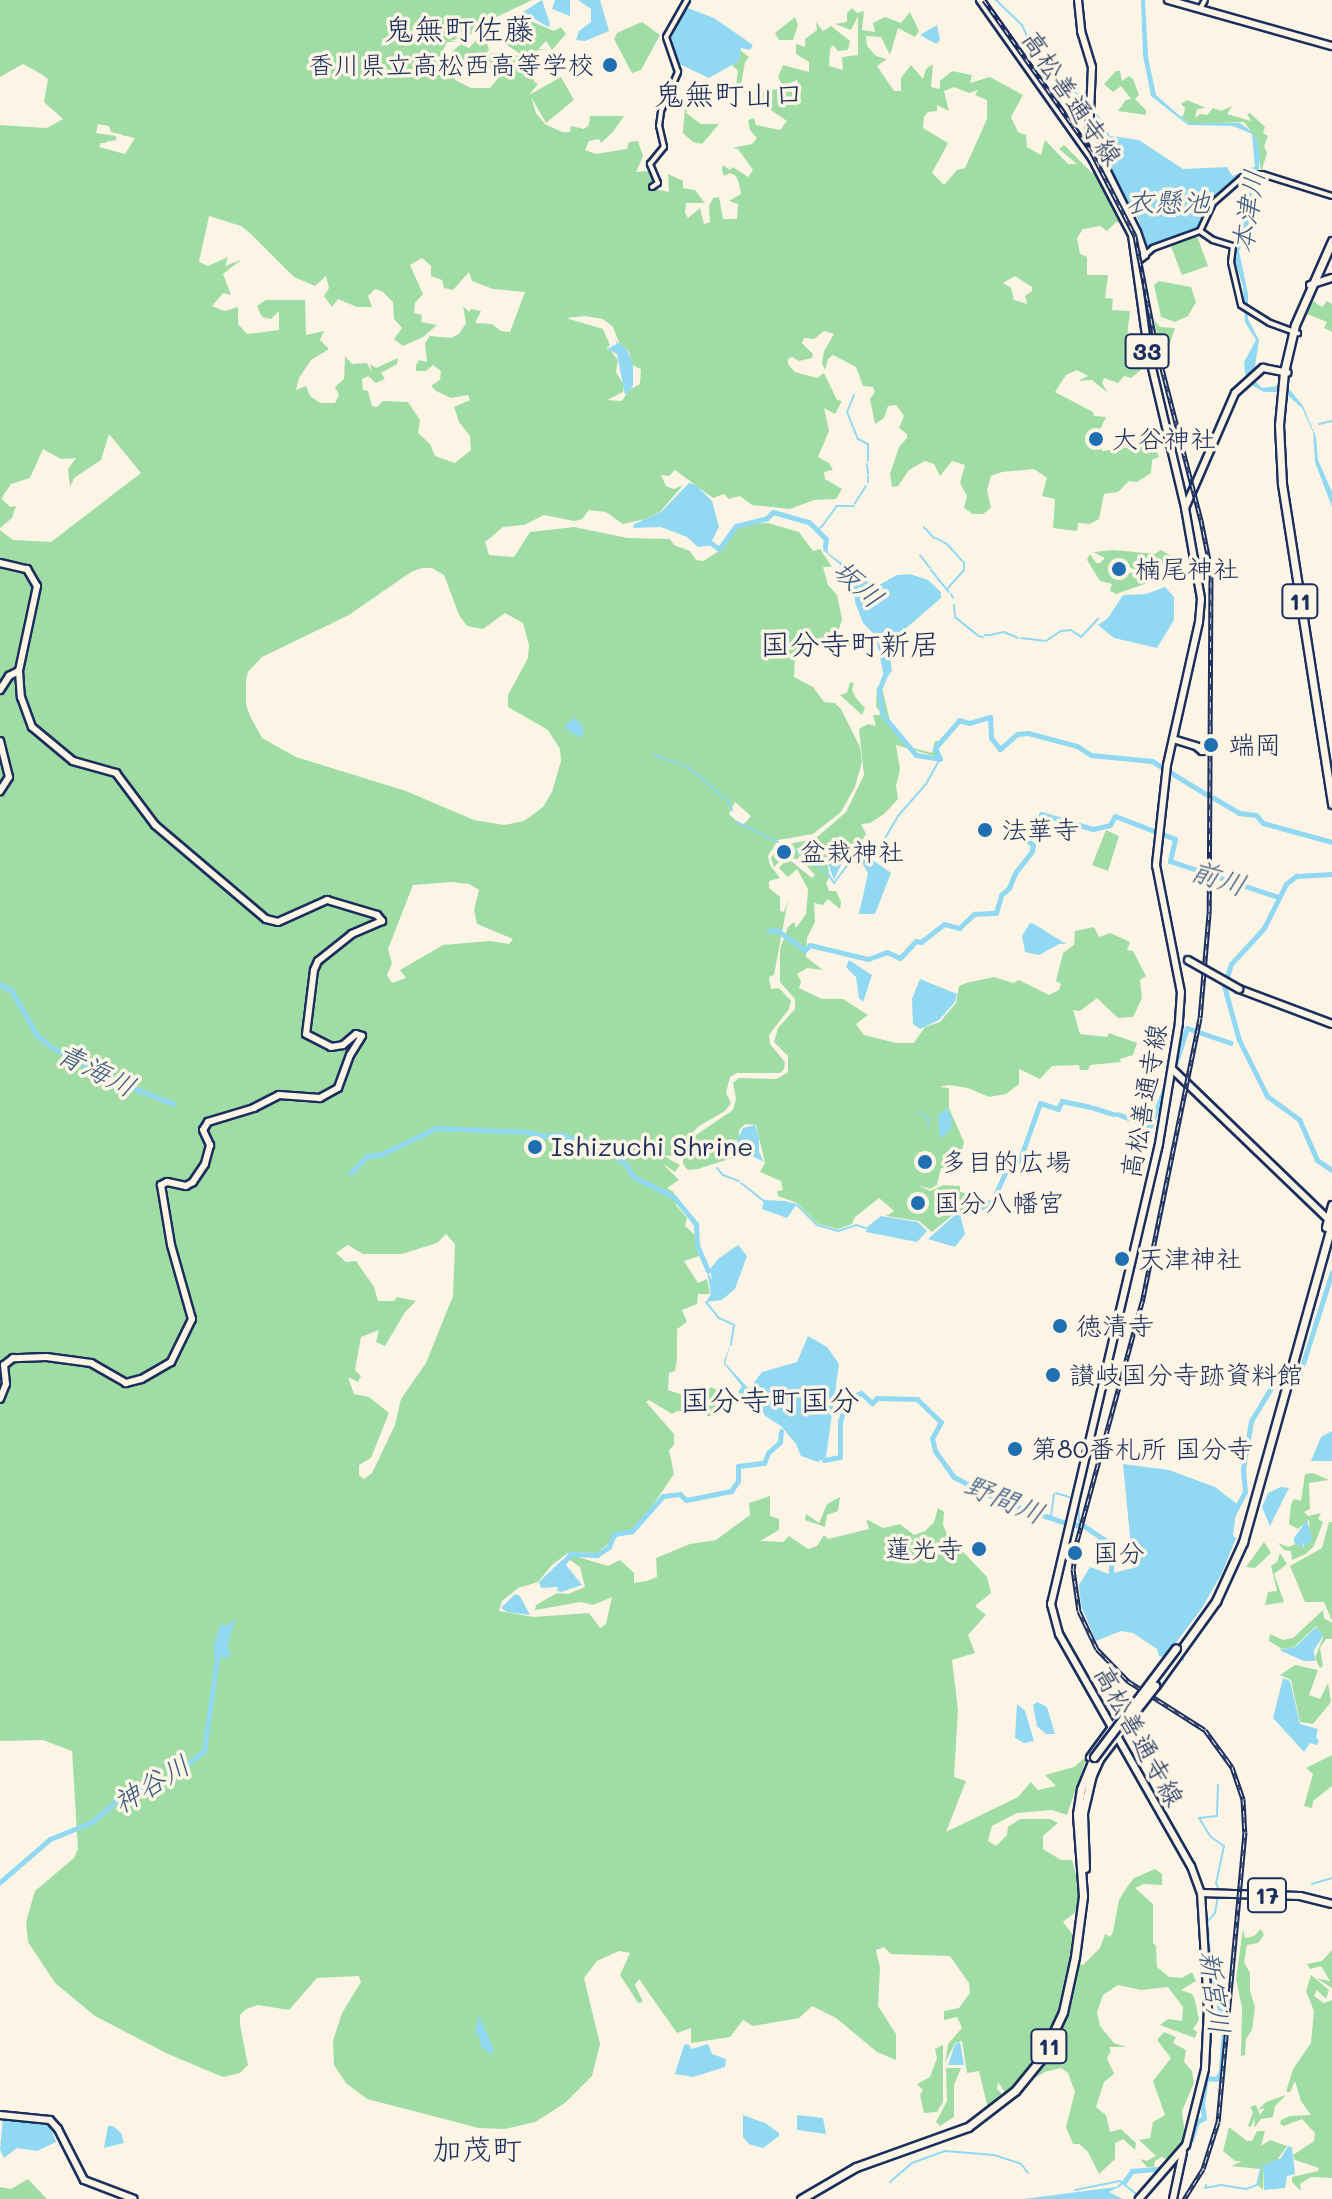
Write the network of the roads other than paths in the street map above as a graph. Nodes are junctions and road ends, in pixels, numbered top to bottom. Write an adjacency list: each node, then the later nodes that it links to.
1 (687, 0): 8 (street)
2 (980, 0): 14 (main road, 高松善通寺線 / 33)
3 (1078, 0): 13 (main road)
4 (1168, 0): 6 (main road)
5 (1205, 0): 6 (street)
6 (1200, 9): 7 (main road)
7 (1332, 46)
8 (652, 187)
9 (1332, 196): 10 (street)
10 (1200, 231): 13 (street); 17 (street)
11 (1332, 241): 16 (highway, 11)
12 (1332, 250): 16 (highway, 11)
13 (1145, 255): 14 (main road)
14 (1137, 261): 20 (main road, 高松善通寺線 / 33)
15 (1332, 278): 16 (main road)
16 (1313, 284): 17 (highway, 11)
17 (1296, 332): 18 (highway, 11)
18 (1286, 372): 19 (highway, 11); 20 (main road)
19 (1282, 398): 27 (highway, 11); 29 (highway, 11)
20 (1185, 508): 24 (main road, 高松善通寺線 / 33)
21 (0, 563): 22 (main road)
22 (19, 671): 23 (main road); 35 (main road)
23 (0, 690)
24 (1173, 739): 26 (main road); 30 (main road, 高松善通寺線 / 33)
25 (0, 741): 28 (main road)
26 (1197, 747)
27 (1332, 777)
28 (0, 791)
29 (1332, 804)
30 (1173, 955): 31 (main road, bridge); 32 (main road, 高松善通寺線 / 33)
31 (1332, 1024)
32 (1172, 1069): 34 (main road); 37 (main road, 高松善通寺線 / 33)
33 (1332, 1205): 34 (highway, 11)
34 (1331, 1221): 36 (highway, 11)
35 (0, 1399)
36 (1178, 1649): 37 (highway, 11, bridge); 37 (highway, 11, bridge)
37 (1113, 1731): 38 (highway, 11, bridge); 38 (highway); 39 (main road, 高松善通寺線 / 33)
38 (1083, 1871): 44 (highway, 11)
39 (1201, 1893): 40 (main road, 17); 42 (main road, 高松善通寺線 / 33)
40 (1332, 1904)
41 (0, 2115): 43 (main road)
42 (1179, 2161): 45 (main road, 高松善通寺線 / 33); 46 (main road)
43 (134, 2199)
44 (804, 2199)
45 (1139, 2199)
46 (1173, 2199)

